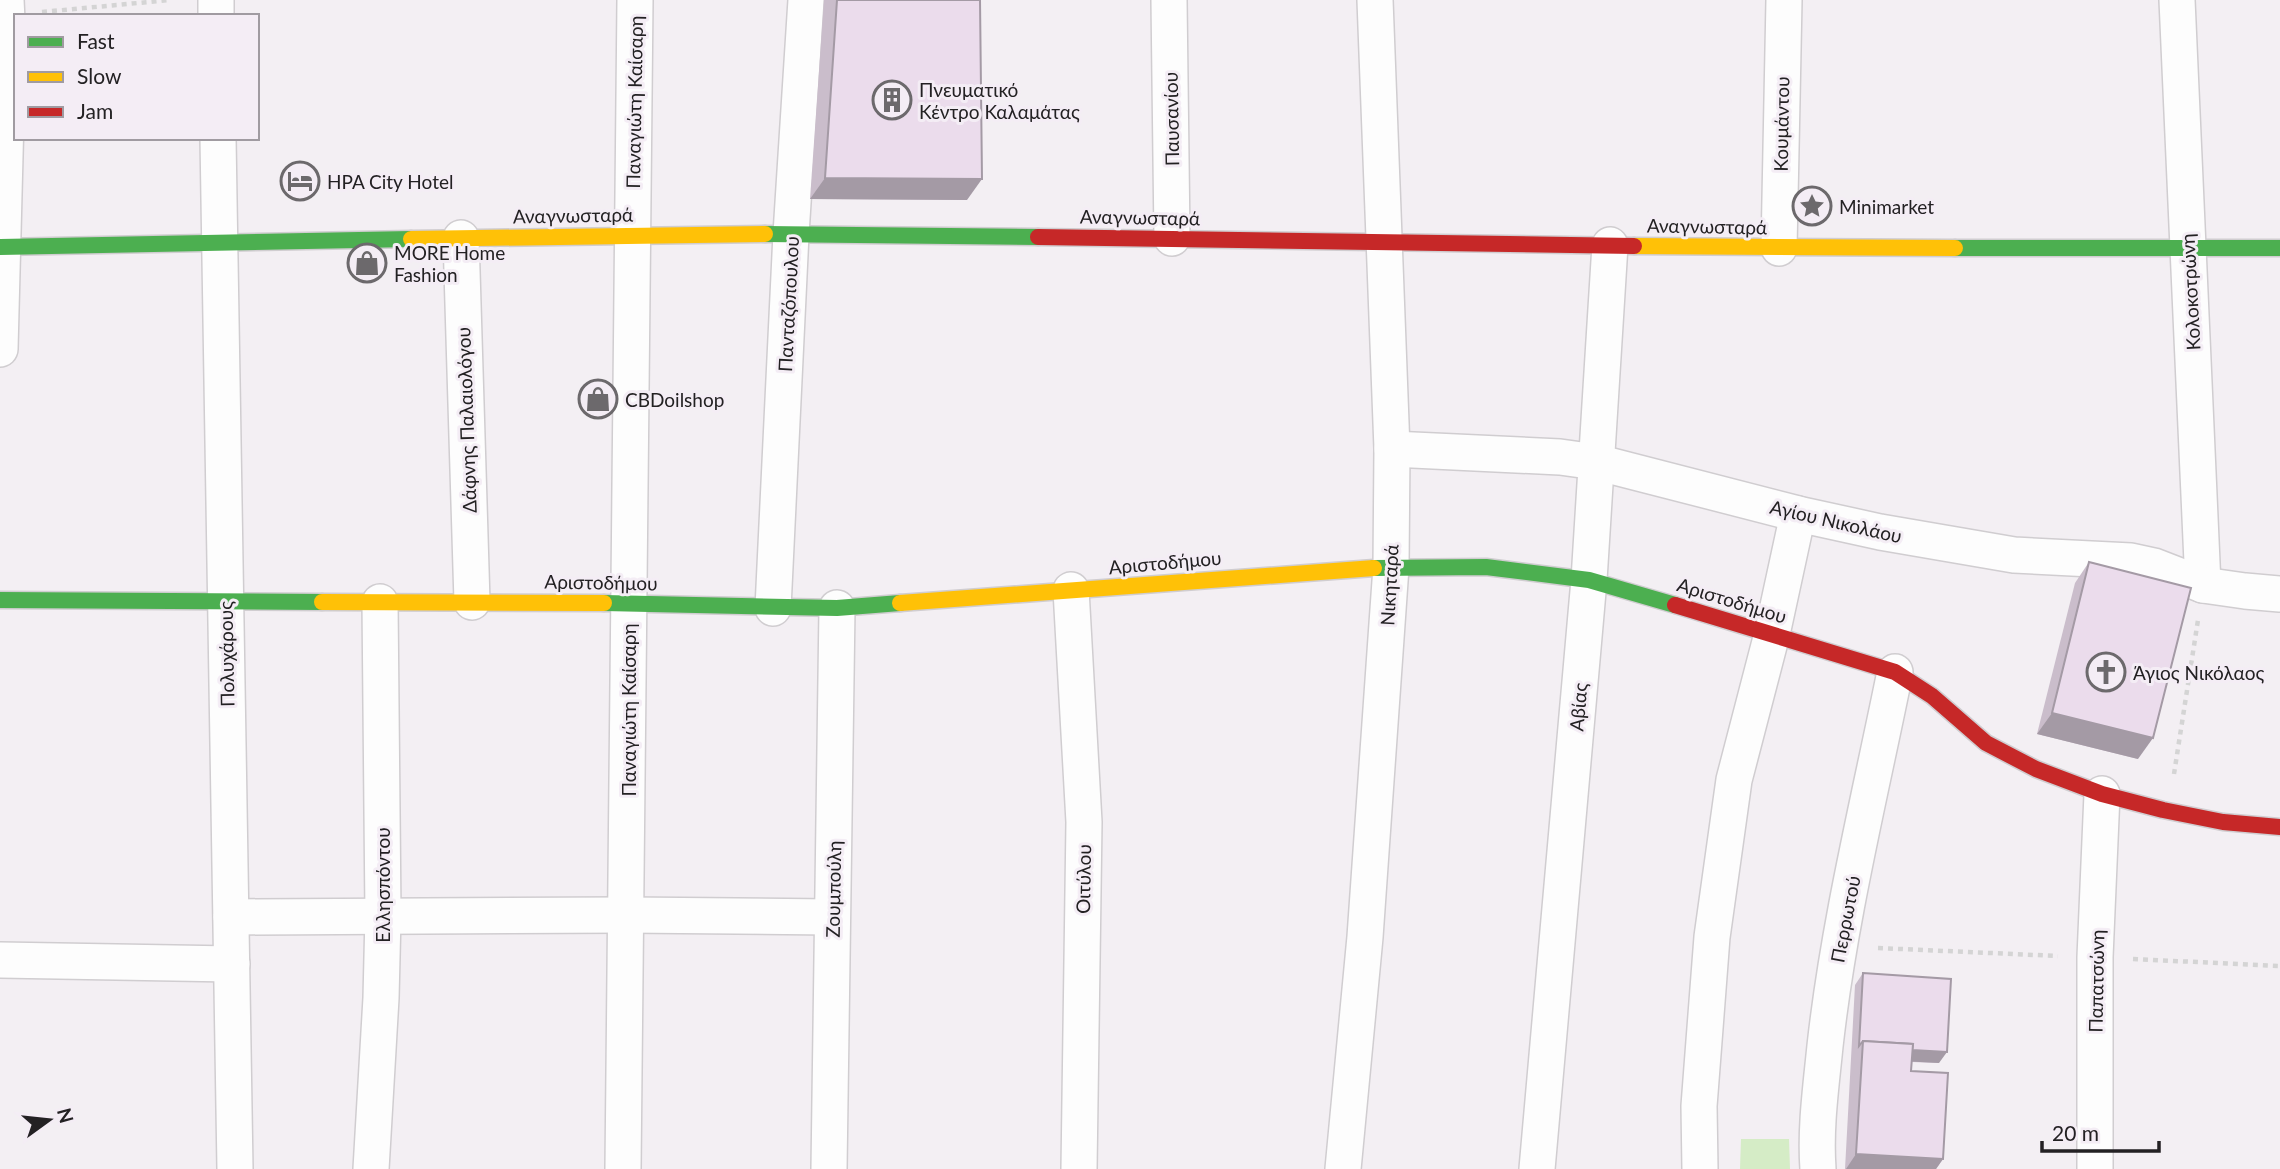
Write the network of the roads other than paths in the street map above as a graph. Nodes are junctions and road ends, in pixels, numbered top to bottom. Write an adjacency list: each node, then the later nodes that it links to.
1 (635, 0): 10 (street, Παναγιώτη Καίσαρη)
2 (806, 0): 9 (street, Πανταζόπουλου)
3 (1169, 0): 12 (street, Παυσανίου)
4 (1375, 0): 13 (street, Νικηταρά)
5 (1784, 0): 17 (street, Κουμάντου)
6 (2177, 0): 19 (street, Κολοκοτρώνη)
7 (14, 23): 16 (street)
8 (218, 140): 14 (street, Πολυχάρους)
9 (791, 234): 10 (street, Αναγνωσταρά); 12 (street, Αναγνωσταρά); 34 (street, Πανταζόπουλου)
10 (633, 235): 11 (street, Αναγνωσταρά); 33 (street, Παναγιώτη Καίσαρη)
11 (461, 238): 14 (street, Αναγνωσταρά); 32 (street, Δάφνης Παλαιολόγου)
12 (1172, 238): 13 (street, Αναγνωσταρά)
13 (1384, 242): 15 (street, Αναγνωσταρά); 21 (street, Νικηταρά)
14 (219, 243): 16 (street, Αναγνωσταρά); 30 (street, Πολυχάρους)
15 (1610, 245): 17 (street, Αναγνωσταρά); 22 (street, Αβίας)
16 (2, 247): 20 (street)
17 (1779, 248): 19 (street, Αναγνωσταρά)
18 (2280, 248): 19 (street, Αναγνωσταρά)
19 (2188, 249): 26 (street, Κολοκοτρώνη)
20 (0, 349)
21 (1392, 449): 22 (street, Αγίου Νικολάου); 24 (street, Νικηταρά)
22 (1596, 462): 23 (street, Αγίου Νικολάου); 25 (street, Αβίας)
23 (1798, 514): 26 (street, Αγίου Νικολάου); 36 (street)
24 (1391, 567): 25 (street, Αριστοδήμου); 27 (street, Αριστοδήμου); 51 (street, Νικηταρά)
25 (1589, 580): 36 (street, Αριστοδήμου); 52 (street, Αβίας)
26 (2203, 585): 28 (street, Αγίου Νικολάου)
27 (1071, 590): 35 (street, Αριστοδήμου); 50 (street, Οιτύλου)
28 (2280, 594)
29 (0, 600): 30 (street, Αριστοδήμου)
30 (225, 600): 31 (street, Αριστοδήμου); 42 (street, Πολυχάρους)
31 (380, 602): 32 (street, Αριστοδήμου); 41 (street, Ελλησπόντου)
32 (472, 602): 33 (street, Αριστοδήμου)
33 (629, 603): 34 (street, Αριστοδήμου); 40 (street, Παναγιώτη Καίσαρη)
34 (773, 608): 35 (street, Αριστοδήμου)
35 (837, 608): 43 (street, Ζουμπούλη)
36 (1772, 634): 37 (street, Αριστοδήμου); 53 (street)
37 (1895, 673): 38 (street, Αριστοδήμου); 54 (street, Περρωτού)
38 (2102, 794): 39 (street, Αριστοδήμου); 55 (street, Παπατσώνη)
39 (2280, 827)
40 (626, 915): 41 (street); 43 (street); 48 (street, Παναγιώτη Καίσαρη)
41 (383, 916): 42 (street); 47 (street, Ελλησπόντου)
42 (230, 917): 45 (street, Πολυχάρους)
43 (832, 917): 49 (street, Ζουμπούλη)
44 (0, 960): 45 (street)
45 (232, 964): 46 (street, Πολυχάρους)
46 (235, 1169)
47 (371, 1169)
48 (623, 1169)
49 (829, 1169)
50 (1079, 1169)
51 (1343, 1169)
52 (1537, 1169)
53 (1700, 1169)
54 (1818, 1169)
55 (2095, 1169)

